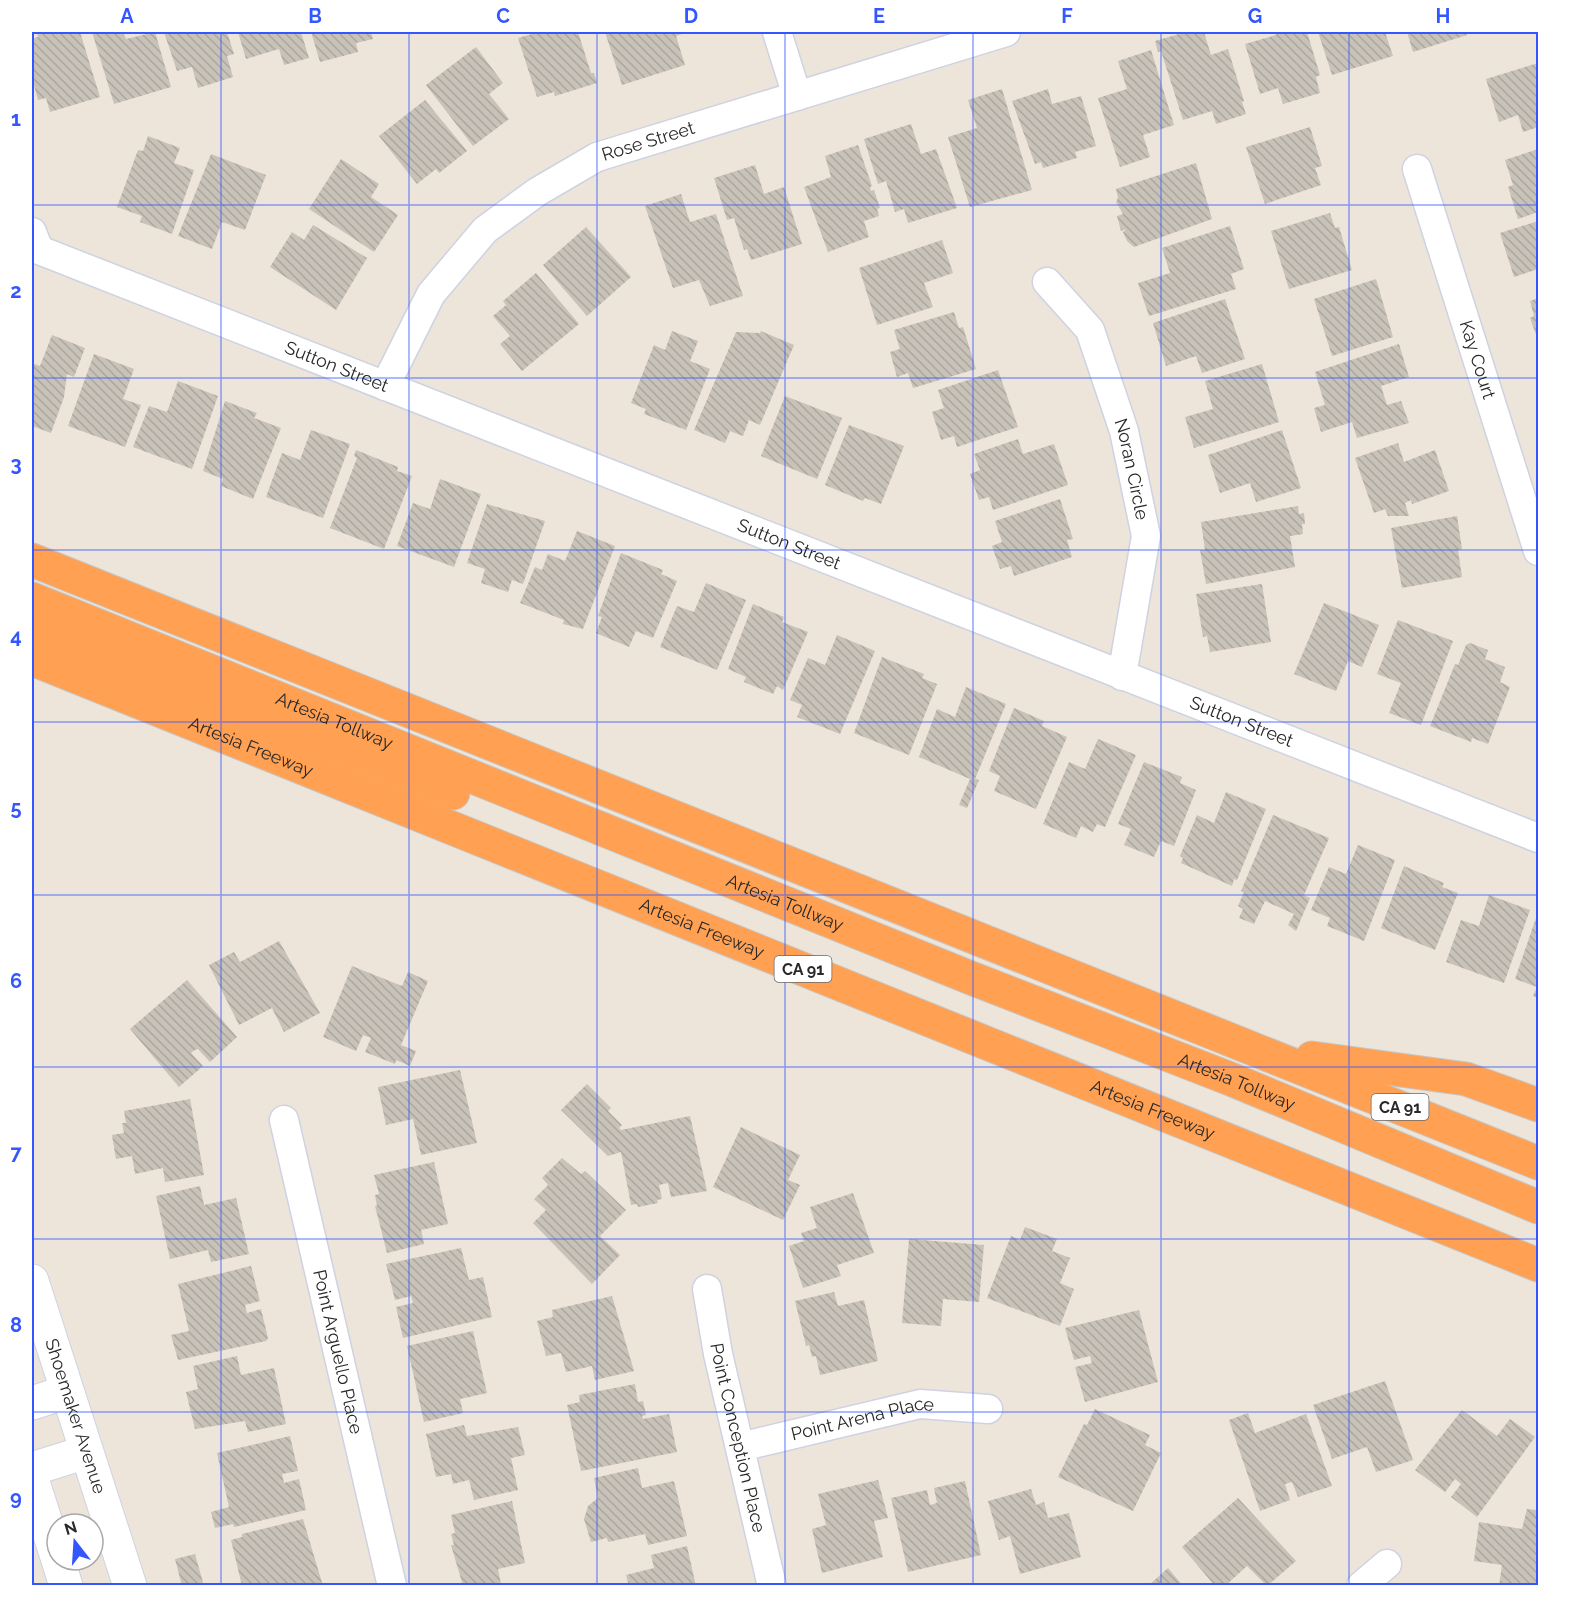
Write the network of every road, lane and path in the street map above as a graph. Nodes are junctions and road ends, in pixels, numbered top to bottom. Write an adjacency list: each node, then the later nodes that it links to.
1 (777, 32): 3 (street)
2 (1006, 32): 3 (street, Rose Street)
3 (797, 96): 7 (street, Rose Street)
4 (1417, 169): 8 (street, Kay Court)
5 (35, 241): 7 (street, Sutton Street)
6 (1047, 282): 15 (street, Noran Circle)
7 (385, 386): 15 (street, Sutton Street)
8 (1539, 550)
9 (32, 560): 17 (highway, CA 91)
10 (32, 599): 21 (highway, Artesia Tollway)
11 (32, 624): 22 (highway, Artesia Tollway)
12 (32, 659): 14 (highway, Artesia Freeway / CA 91)
13 (32, 669): 14 (highway)
14 (67, 673): 23 (highway, Artesia Freeway / CA 91)
15 (1122, 676): 16 (street, Sutton Street)
16 (1539, 838)
17 (1261, 1050): 18 (highway); 20 (highway, CA 91)
18 (1539, 1105)
19 (284, 1120): 36 (street, Point Arguello Place)
20 (1539, 1163)
21 (1539, 1207)
22 (1539, 1228)
23 (1539, 1265)
24 (32, 1281): 26 (street, Shoemaker Avenue)
25 (707, 1289): 29 (street, Point Conception Place)
26 (66, 1392): 27 (street); 30 (street, Shoemaker Avenue)
27 (32, 1403)
28 (988, 1409): 29 (street, Point Arena Place)
29 (740, 1447): 37 (street, Point Conception Place)
30 (86, 1452): 31 (street); 35 (street, Shoemaker Avenue)
31 (32, 1469)
32 (32, 1479): 33 (street)
33 (45, 1521)
34 (1387, 1564): 38 (street)
35 (130, 1586)
36 (392, 1586)
37 (772, 1586)
38 (1361, 1586)

